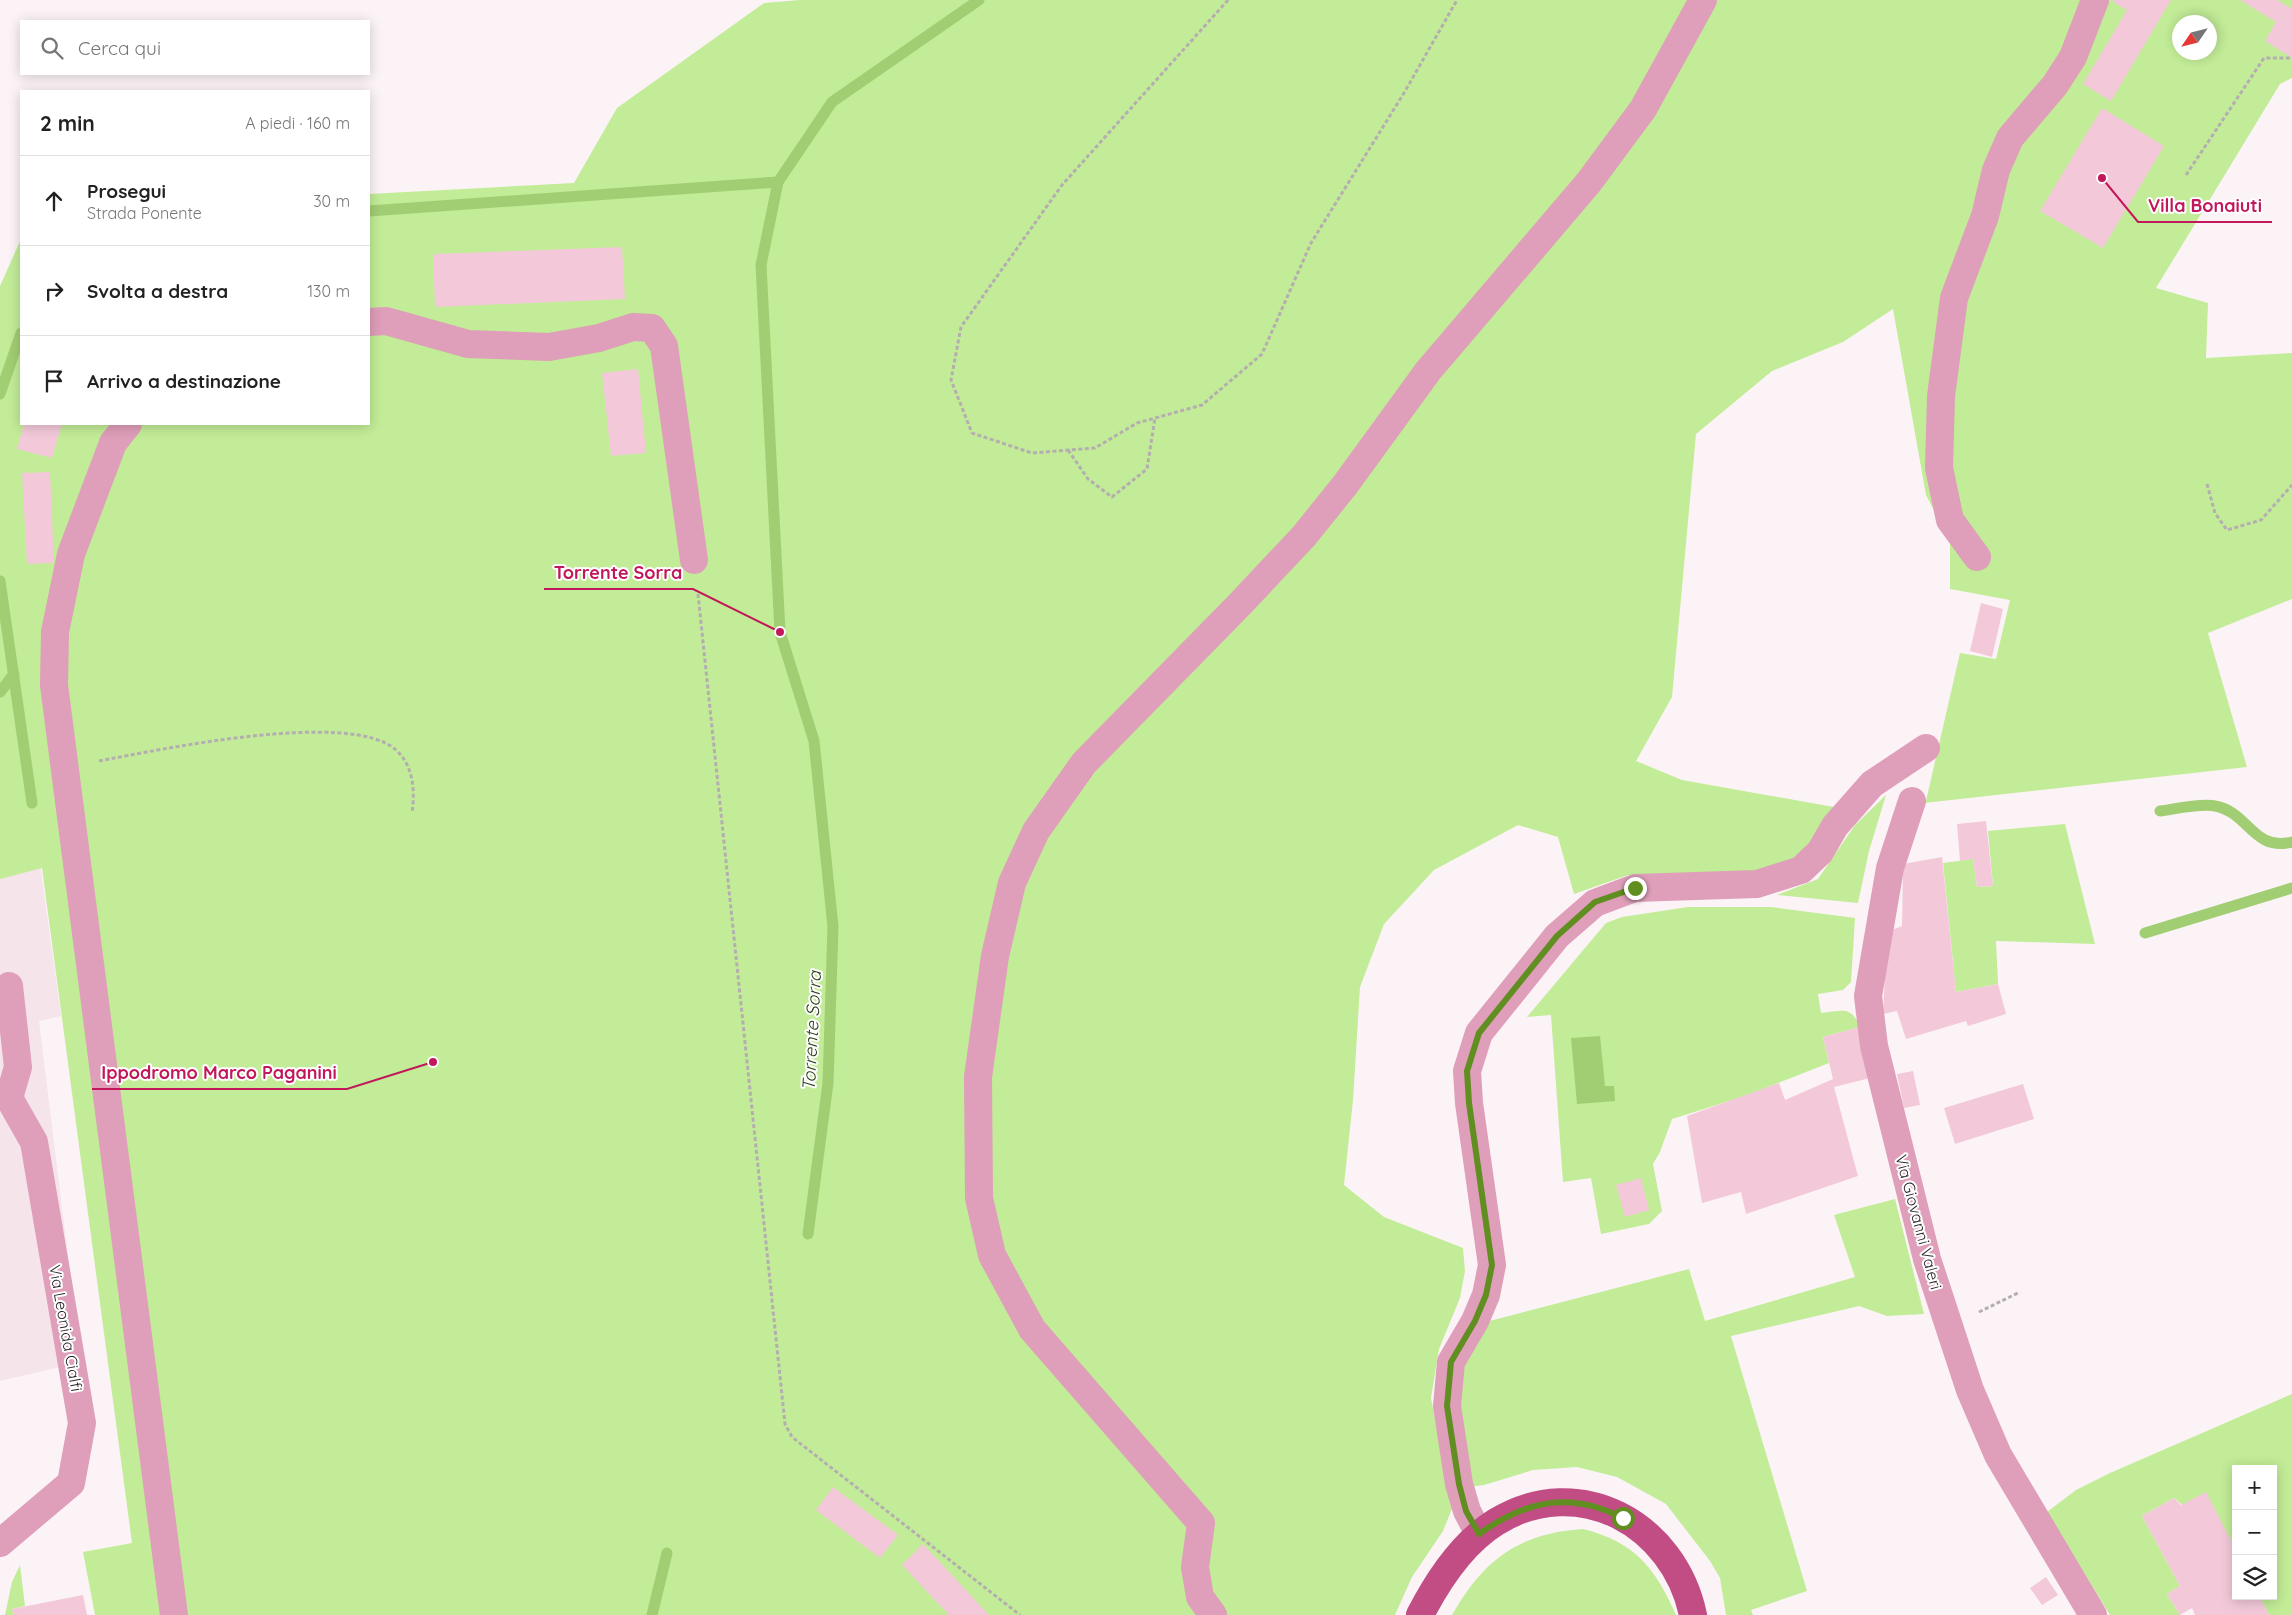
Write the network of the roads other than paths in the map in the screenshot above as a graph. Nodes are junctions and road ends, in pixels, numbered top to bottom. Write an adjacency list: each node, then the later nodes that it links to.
1 (1704, 0): 14 (street)
2 (2095, 0): 5 (street)
3 (370, 322): 6 (street)
4 (127, 425): 13 (street)
5 (1977, 557)
6 (694, 560)
7 (1926, 748): 11 (street)
8 (1912, 801): 17 (street, Via Giovanni Valeri)
9 (9, 986): 10 (street)
10 (5, 1095): 12 (street, Via Leonida Cialfi)
11 (1479, 1534): 15 (main road); 16 (main road)
12 (0, 1543)
13 (174, 1615)
14 (1213, 1615)
15 (1420, 1615)
16 (1694, 1615)
17 (2093, 1615)

